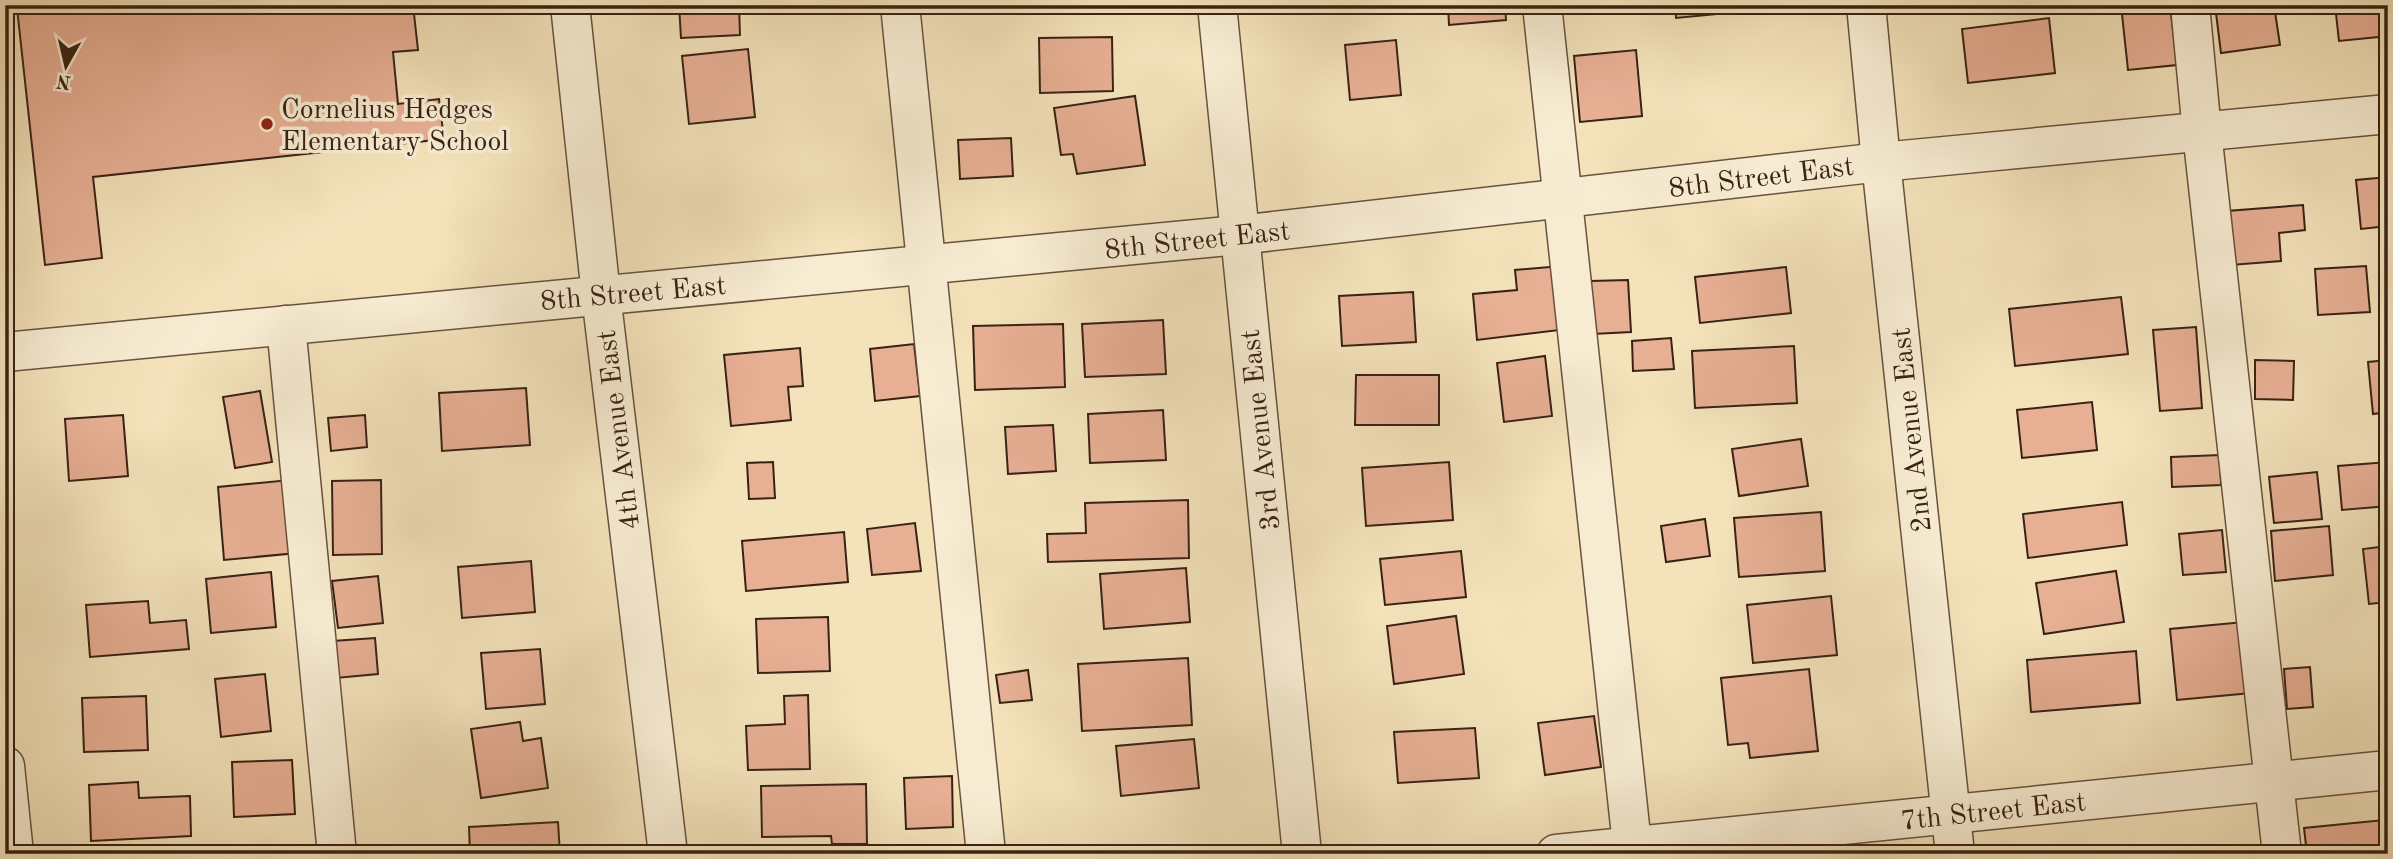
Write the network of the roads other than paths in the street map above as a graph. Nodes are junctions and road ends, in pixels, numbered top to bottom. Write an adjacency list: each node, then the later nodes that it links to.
1 (570, 5): 13 (street, 4th Avenue East)
2 (900, 5): 12 (street)
3 (1217, 5): 11 (street, 3rd Avenue East)
4 (1542, 5): 10 (street)
5 (1866, 5): 9 (street, 2nd Avenue East)
6 (2190, 5): 8 (street)
7 (2388, 114): 8 (street, 8th Street East)
8 (2202, 132): 9 (street, 8th Street East); 18 (street)
9 (1881, 162): 10 (street, 8th Street East); 19 (street, 2nd Avenue East)
10 (1563, 199): 11 (street, 8th Street East); 20 (street)
11 (1239, 235): 12 (street, 8th Street East); 25 (street, 3rd Avenue East)
12 (927, 264): 13 (street, 8th Street East); 24 (street)
13 (601, 295): 14 (street, 8th Street East); 23 (street, 4th Avenue East)
14 (286, 324): 15 (street, 8th Street East); 22 (street)
15 (5, 352)
16 (5, 766): 21 (street)
17 (2388, 770): 18 (street, 7th Street East)
18 (2274, 782): 19 (street, 7th Street East); 28 (street)
19 (1951, 814): 20 (street, 7th Street East); 27 (street, 2nd Avenue East)
20 (1632, 850): 26 (street, 7th Street East)
21 (14, 854)
22 (337, 854)
23 (667, 854)
24 (986, 854)
25 (1302, 854)
26 (1556, 854)
27 (1955, 854)
28 (2282, 854)

